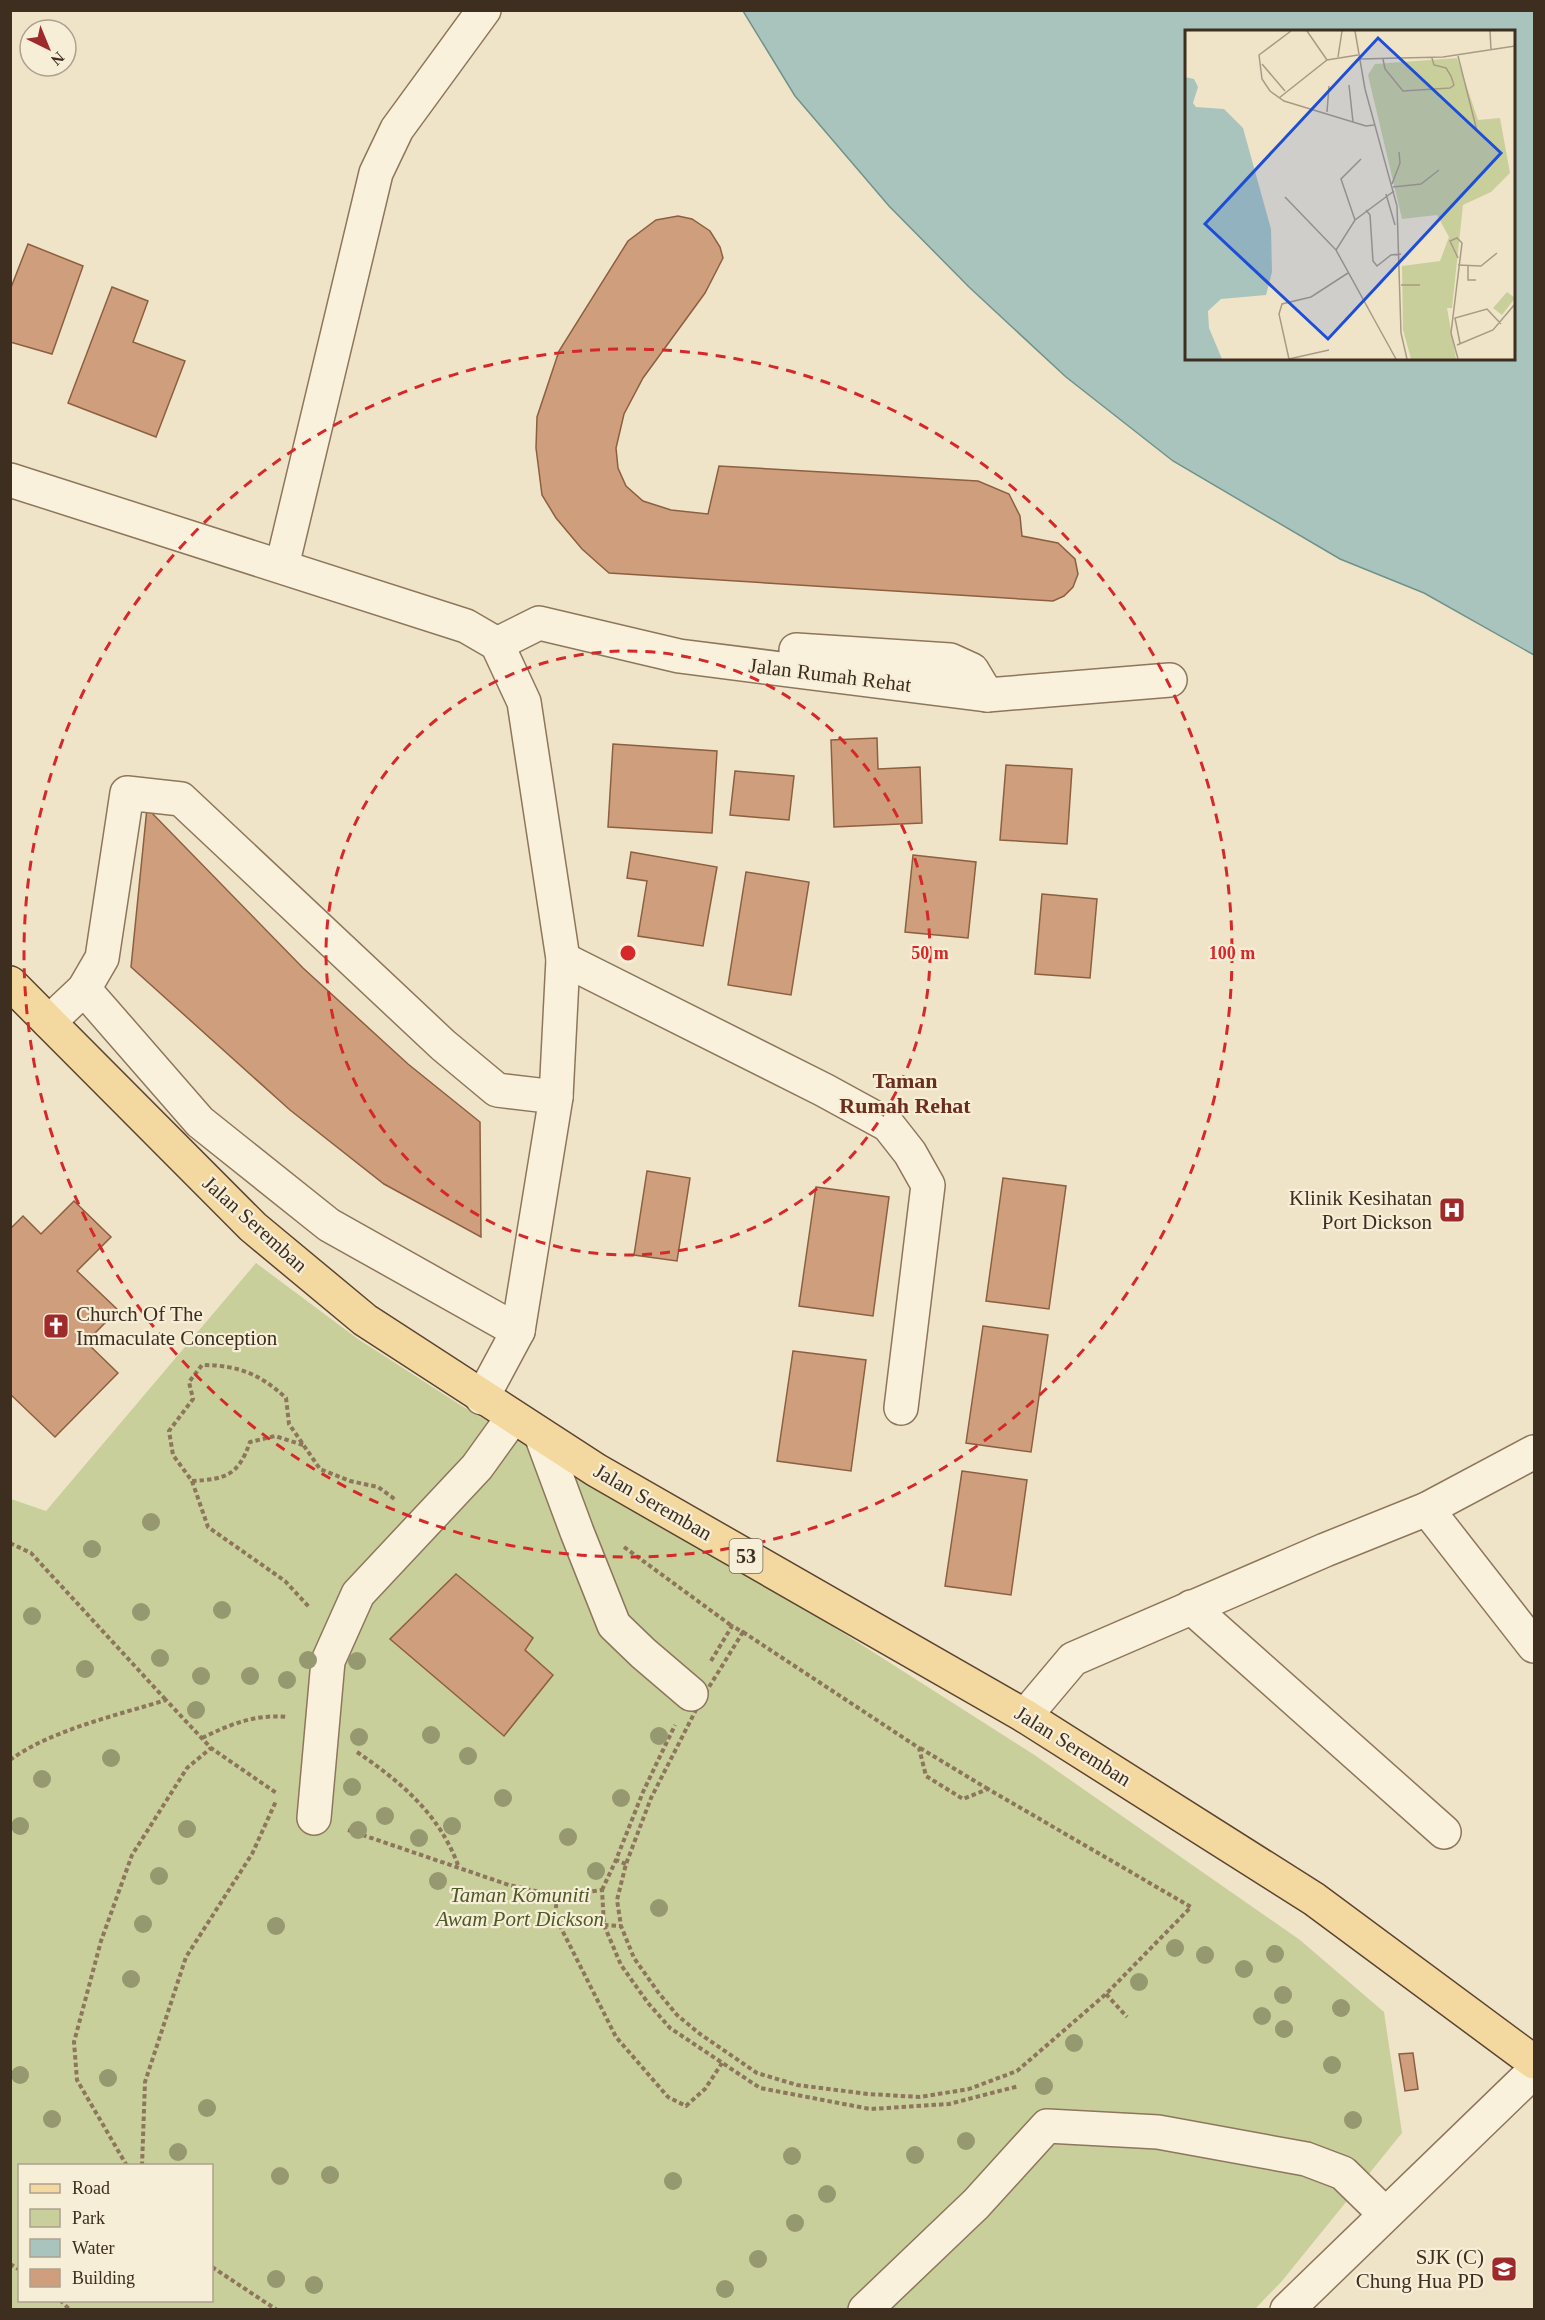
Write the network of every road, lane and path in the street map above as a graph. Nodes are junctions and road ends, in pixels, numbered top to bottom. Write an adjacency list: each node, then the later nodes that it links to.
1 (484, 10): 3 (street)
2 (10, 480): 3 (street)
3 (282, 566): 4 (street)
4 (497, 644): 5 (street, Jalan Rumah Rehat); 6 (street)
5 (1170, 680)
6 (563, 959): 10 (street); 13 (street)
7 (10, 983): 9 (main road, Jalan Seremban / 53)
8 (84, 989): 9 (street); 10 (street); 11 (street)
9 (49, 1022): 12 (main road, Jalan Seremban / 53)
10 (556, 1097): 11 (street)
11 (518, 1331): 12 (street)
12 (482, 1398): 14 (main road, Jalan Seremban / 53)
13 (901, 1408)
14 (513, 1417): 15 (main road, Jalan Seremban / 53); 20 (street)
15 (541, 1435): 28 (street); 30 (main road, Jalan Seremban / 53)
16 (303, 1445): 18 (path); 18 (path); 20 (path)
17 (1534, 1452): 19 (street)
18 (192, 1481): 26 (path)
19 (1427, 1509): 23 (street); 27 (street)
20 (413, 1536): 26 (street)
21 (10, 1543): 29 (path)
22 (621, 1545): 24 (path)
23 (1191, 1608): 30 (street); 39 (street)
24 (732, 1626): 25 (path); 28 (path)
25 (743, 1632): 34 (path); 41 (path)
26 (340, 1635): 38 (street)
27 (1534, 1646)
28 (691, 1694): 40 (path)
29 (166, 1700): 32 (path); 36 (path)
30 (1025, 1716): 49 (main road, Jalan Seremban / 53)
31 (295, 1718): 32 (path)
32 (202, 1738): 33 (path)
33 (212, 1748): 53 (path); 54 (path)
34 (919, 1748): 37 (path); 37 (path)
35 (354, 1750): 42 (path)
36 (10, 1760)
37 (988, 1789): 47 (path)
38 (314, 1818): 42 (path)
39 (1444, 1832)
40 (616, 1860): 41 (path); 43 (path)
41 (626, 1864): 46 (path)
42 (458, 1866): 44 (path)
43 (602, 1890): 44 (path); 45 (path)
44 (557, 1896): 50 (path)
45 (604, 1925): 46 (path); 50 (path)
46 (621, 1926): 47 (path)
47 (1106, 1994): 48 (path)
48 (1127, 2017)
49 (1534, 2062)
50 (722, 2063): 52 (path)
51 (1534, 2071): 55 (street)
52 (1019, 2086)
53 (126, 2164)
54 (142, 2164)
55 (1385, 2214): 58 (street); 59 (street)
56 (213, 2268): 57 (path)
57 (278, 2309)
58 (865, 2310)
59 (1287, 2310)

